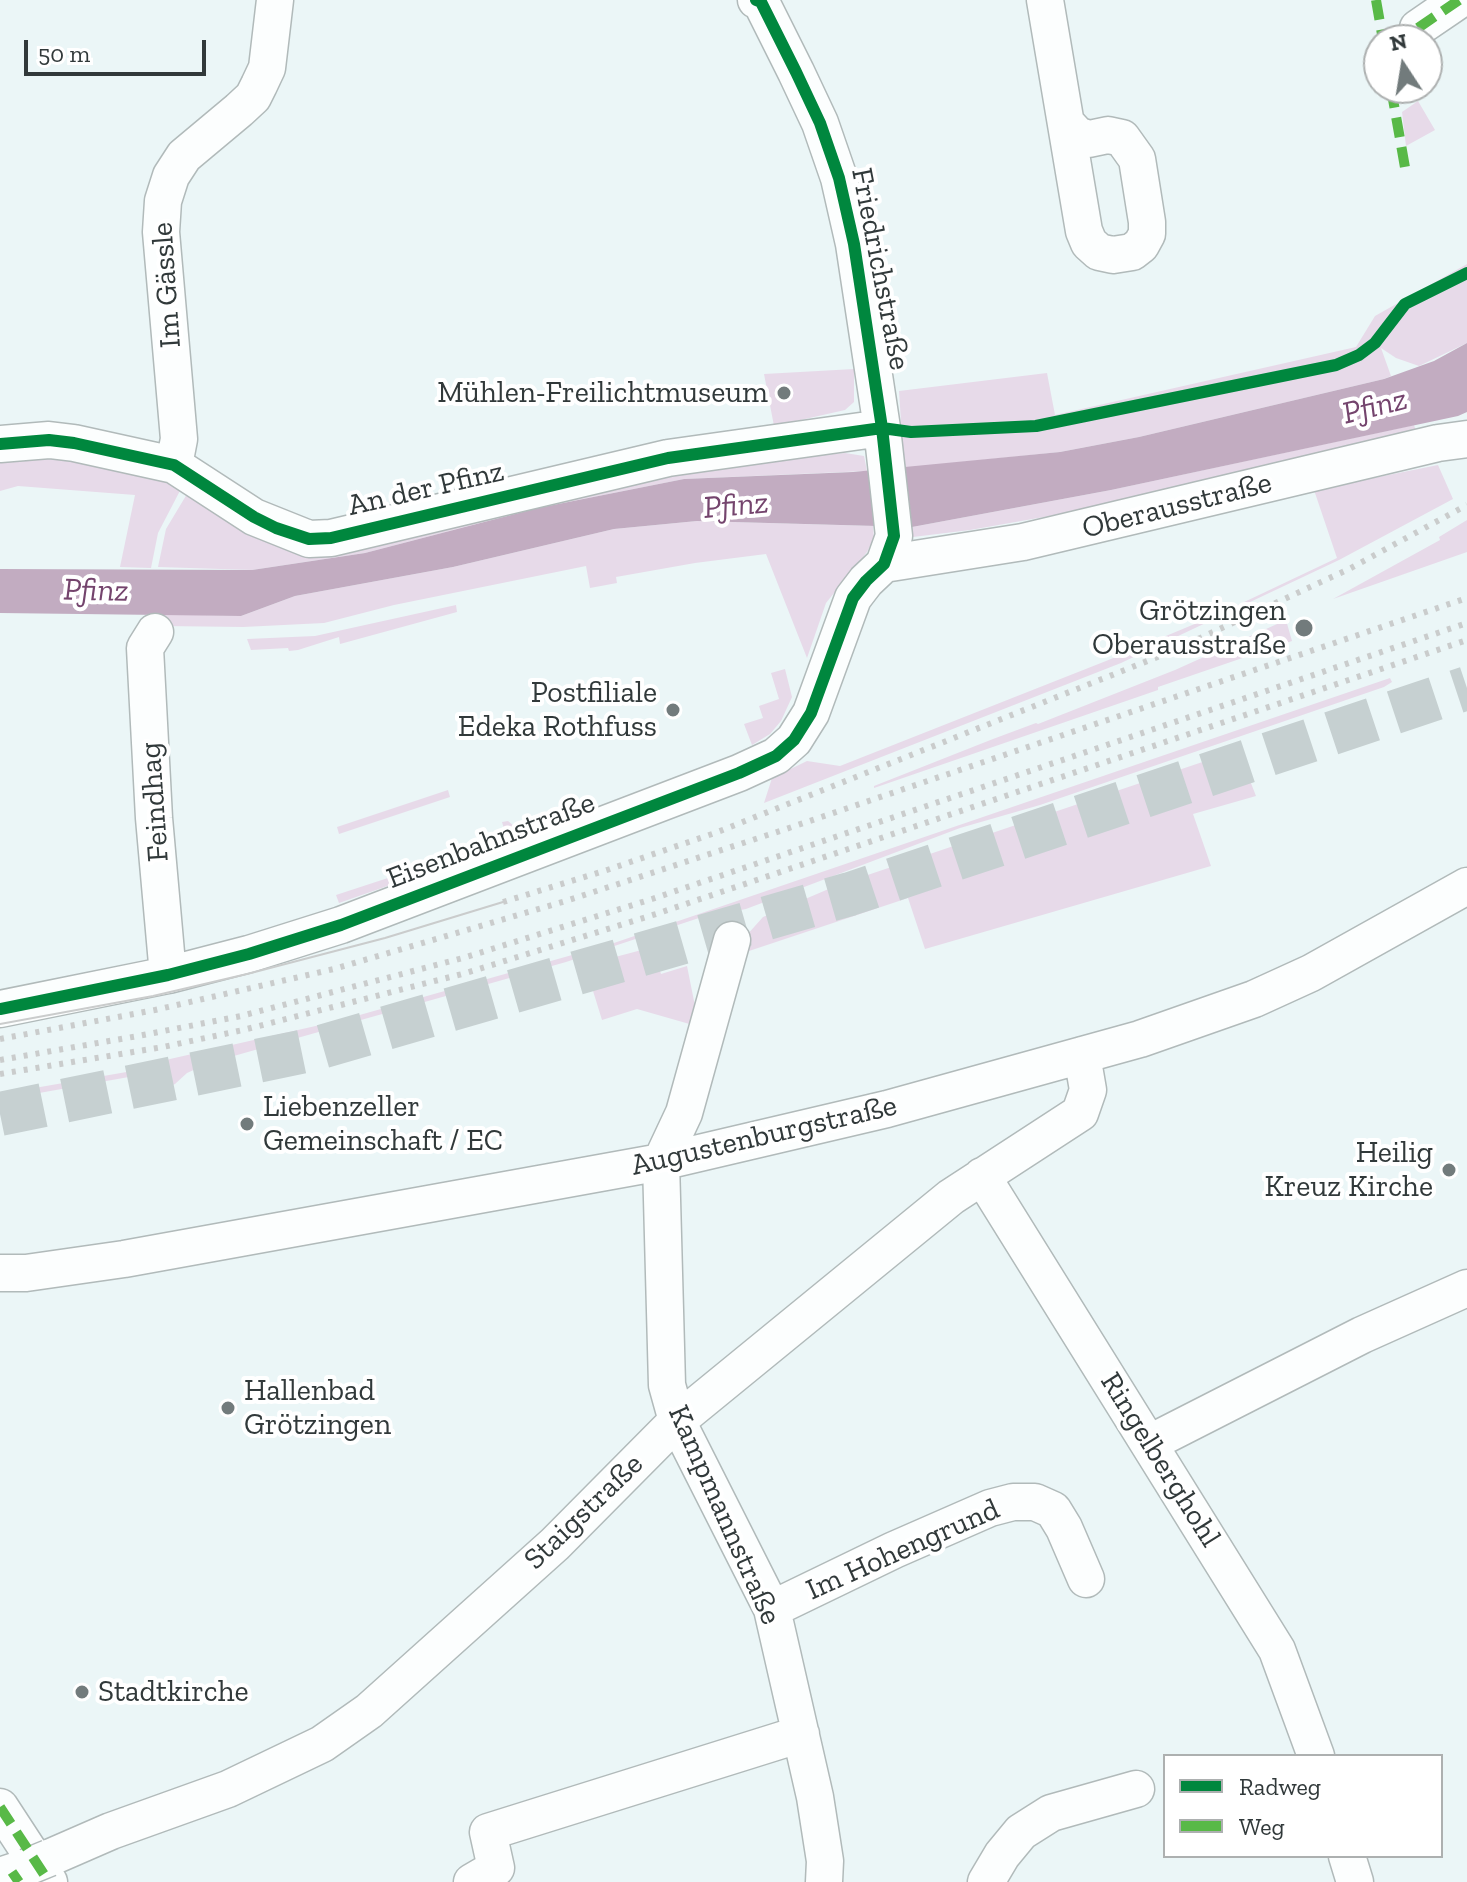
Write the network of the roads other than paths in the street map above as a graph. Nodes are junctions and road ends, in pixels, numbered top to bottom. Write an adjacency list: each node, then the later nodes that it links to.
1 (275, 0): 10 (street, Im Gässle)
2 (1045, 0): 6 (street)
3 (1459, 0): 5 (street)
4 (760, 1): 7 (street, Friedrichstraße)
5 (1424, 24)
6 (1066, 123)
7 (883, 439): 10 (street, An der Pfinz); 11 (street, Friedrichstraße)
8 (1467, 439): 11 (street, Oberausstraße)
9 (0, 444): 10 (street, An der Pfinz)
10 (174, 465)
11 (889, 550): 15 (street, Eisenbahnstraße)
12 (155, 632): 15 (street, Feindhag)
13 (1467, 886): 17 (street, Augustenburgstraße)
14 (732, 940): 18 (street, Kampmannstraße)
15 (168, 975): 16 (street, Eisenbahnstraße)
16 (0, 1009)
17 (1082, 1055): 18 (street, Augustenburgstraße); 19 (street, Staigstraße)
18 (661, 1162): 20 (street, Augustenburgstraße); 22 (street, Kampmannstraße)
19 (982, 1176): 22 (street, Staigstraße); 23 (street, Ringelberghohl)
20 (9, 1276)
21 (1467, 1288): 23 (street)
22 (677, 1421): 25 (street, Kampmannstraße); 31 (street, Staigstraße)
23 (1150, 1443): 27 (street, Ringelberghohl)
24 (1086, 1579): 25 (street, Im Hohengrund)
25 (772, 1609): 26 (street, Kampmannstraße)
26 (801, 1734): 32 (street); 33 (street, Kampmannstraße)
27 (1315, 1754)
28 (1136, 1789): 34 (street)
29 (0, 1807): 31 (street)
30 (1348, 1858): 35 (street)
31 (26, 1873)
32 (472, 1882)
33 (824, 1882)
34 (986, 1882)
35 (1355, 1882)

